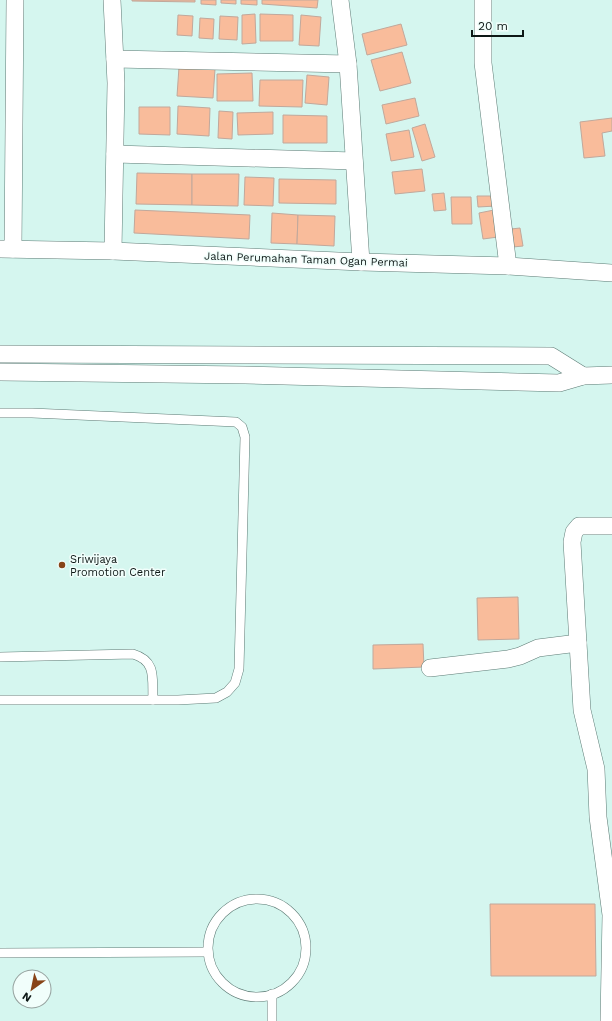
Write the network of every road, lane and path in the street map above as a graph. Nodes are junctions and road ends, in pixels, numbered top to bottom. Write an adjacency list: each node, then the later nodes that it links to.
1 (16, 0): 9 (street)
2 (112, 0): 5 (street)
3 (340, 0): 6 (street)
4 (483, 0): 12 (street)
5 (115, 59): 6 (street); 7 (street)
6 (348, 64): 8 (street)
7 (115, 154): 8 (street); 10 (street)
8 (354, 161): 11 (street)
9 (6, 249): 10 (street, Jalan Perumahan Taman Ogan Permai)
10 (114, 251): 11 (street, Jalan Perumahan Taman Ogan Permai)
11 (361, 262): 12 (street, Jalan Perumahan Taman Ogan Permai)
12 (508, 266): 13 (street, Jalan Perumahan Taman Ogan Permai)
13 (612, 273)
14 (0, 354): 17 (street)
15 (0, 372): 17 (street)
16 (612, 375): 17 (street)
17 (583, 376)
18 (0, 414): 24 (lane)
19 (612, 526): 20 (street)
20 (578, 643): 22 (street); 29 (street)
21 (0, 657): 24 (lane)
22 (430, 668)
23 (0, 700): 24 (lane)
24 (153, 700)
25 (208, 952): 26 (lane); 27 (lane); 27 (lane)
26 (0, 953)
27 (272, 994): 28 (lane)
28 (272, 1021)
29 (608, 1021)

